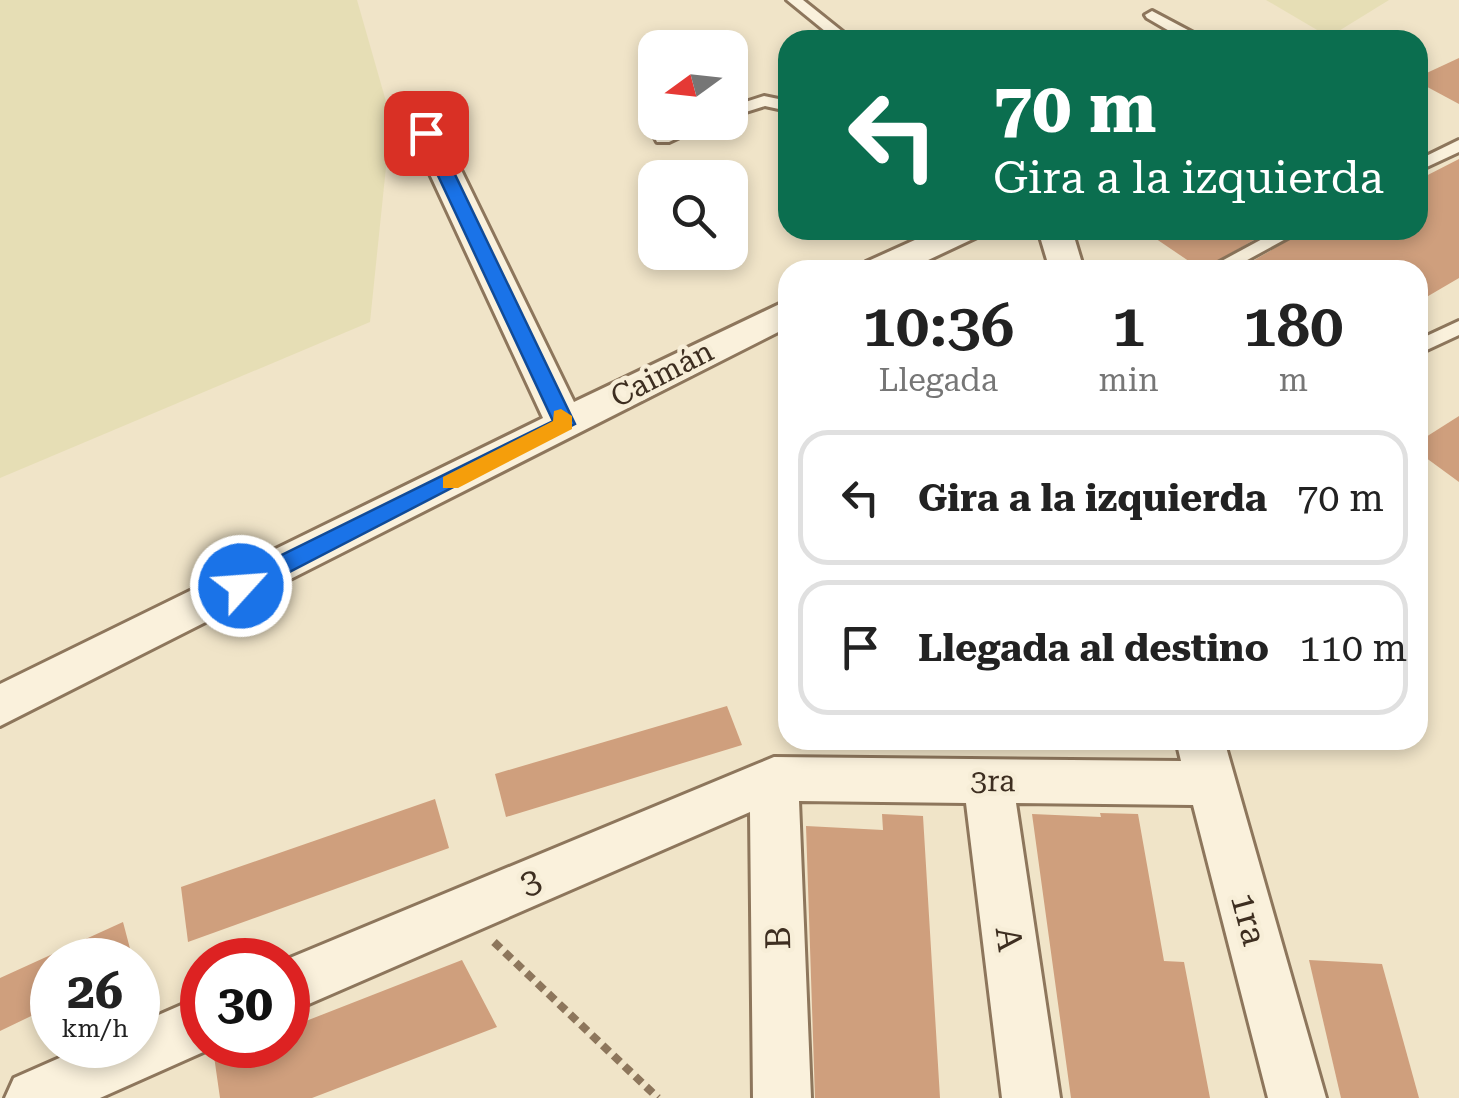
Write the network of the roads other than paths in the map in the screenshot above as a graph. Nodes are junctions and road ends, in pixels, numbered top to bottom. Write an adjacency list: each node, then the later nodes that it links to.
1 (794, 0): 3 (lane)
2 (1152, 16): 4 (lane)
3 (832, 30)
4 (1178, 30)
5 (778, 104): 6 (lane)
6 (748, 106)
7 (426, 133): 17 (street)
8 (1459, 145): 9 (lane)
9 (1428, 161)
10 (943, 240): 12 (street)
11 (1272, 240): 13 (lane)
12 (900, 260)
13 (1234, 260)
14 (778, 317): 17 (street, Caimán)
15 (1459, 328): 16 (lane)
16 (1428, 343)
17 (565, 424): 18 (street, Caimán)
18 (0, 706)
19 (1206, 762): 21 (street, 3ra); 27 (street, 1ra)
20 (774, 779): 21 (street, 3ra); 22 (street, 3); 25 (street, B)
21 (988, 781): 26 (street, A)
22 (310, 976)
23 (180, 1034): 24 (street)
24 (34, 1098)
25 (782, 1098)
26 (1031, 1098)
27 (1298, 1098)

